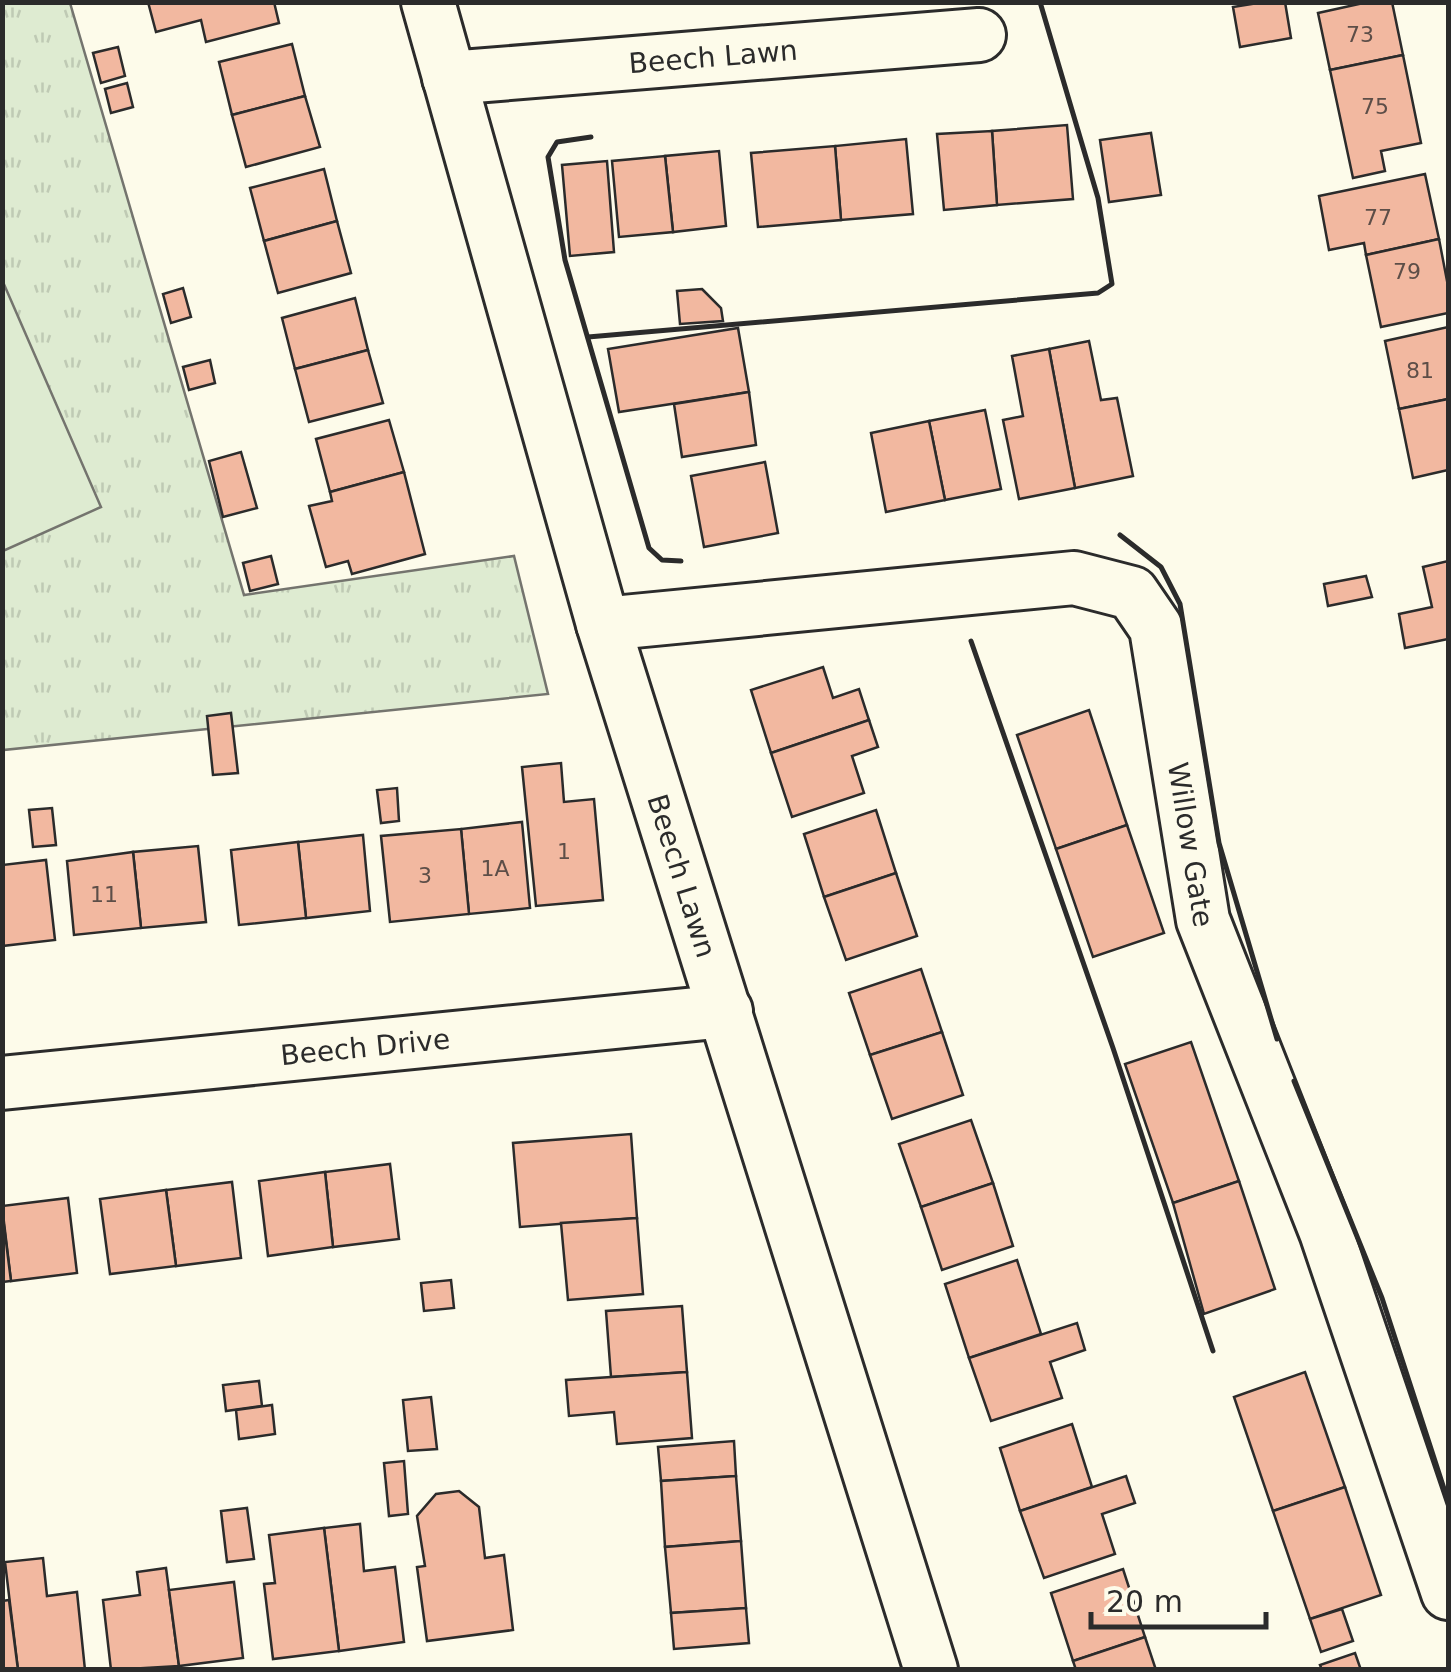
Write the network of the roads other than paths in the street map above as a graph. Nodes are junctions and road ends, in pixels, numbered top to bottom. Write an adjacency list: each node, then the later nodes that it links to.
1 (428, 2): 3 (street, Beech Lawn)
2 (978, 35): 3 (street, Beech Lawn)
3 (450, 78): 4 (street, Beech Lawn)
4 (603, 624): 5 (street, Beech Lawn); 7 (street, Willow Gate)
5 (726, 1011): 6 (street, Beech Drive); 8 (street, Beech Lawn)
6 (2, 1083)
7 (1448, 1593)
8 (931, 1670)

